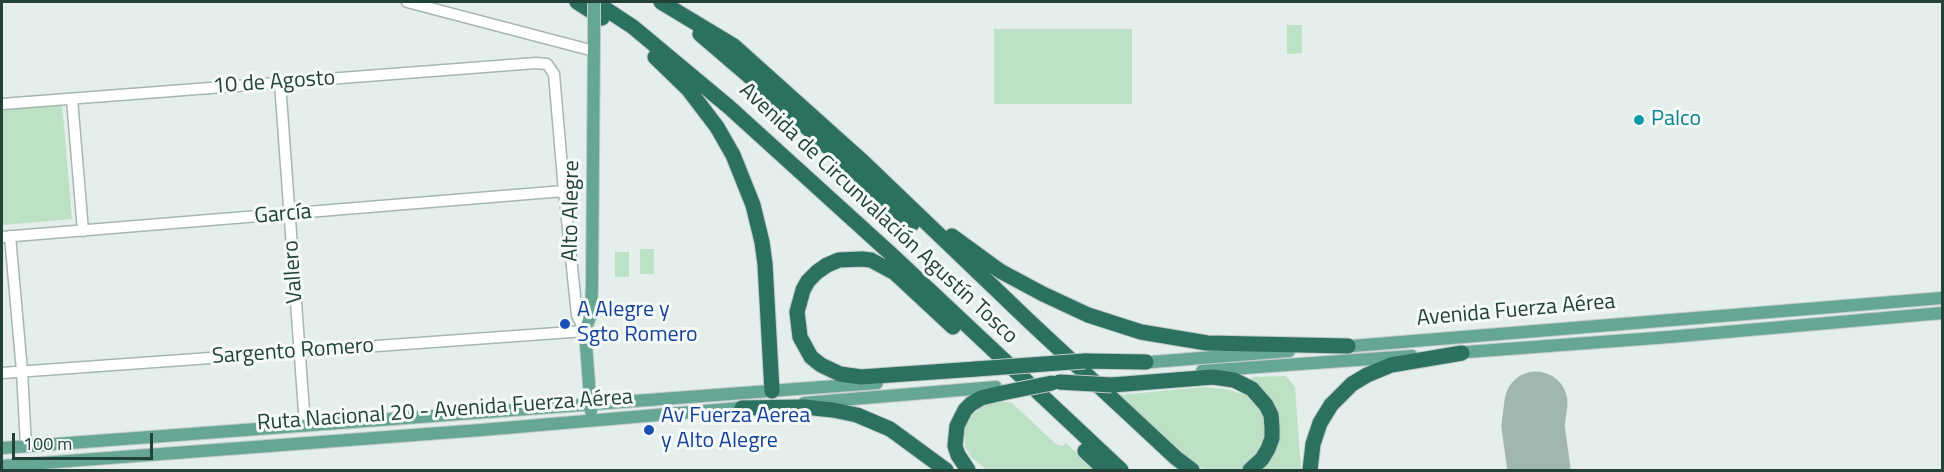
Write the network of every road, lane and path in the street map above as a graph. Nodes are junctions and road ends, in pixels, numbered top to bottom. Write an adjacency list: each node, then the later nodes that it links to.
1 (407, 2): 5 (street)
2 (577, 2): 29 (highway)
3 (594, 2): 5 (main road, Alto Alegre, bridge); 26 (highway, Avenida de Circunvalación Agustín Tosco)
4 (660, 2): 9 (highway); 41 (highway, Avenida de Circunvalación Agustín Tosco)
5 (594, 51): 17 (main road, Alto Alegre)
6 (280, 83): 7 (street, 10 de Agosto); 10 (street, 10 de Agosto); 11 (street, Vallero)
7 (72, 99): 8 (street, 10 de Agosto); 12 (street)
8 (2, 104)
9 (860, 159): 19 (highway); 42 (highway)
10 (564, 191): 11 (street, García); 17 (street)
11 (290, 214): 12 (street, García); 20 (street, Vallero)
12 (83, 231): 13 (street, García)
13 (6, 237): 23 (street)
14 (1942, 298): 16 (main road, Avenida Fuerza Aérea)
15 (1942, 313): 18 (main road, Avenida Fuerza Aérea)
16 (1648, 321): 18 (main road); 19 (main road, Avenida Fuerza Aérea)
17 (585, 331): 20 (street, Sargento Romero); 30 (main road, Alto Alegre)
18 (1650, 339): 21 (main road, Avenida Fuerza Aérea)
19 (1348, 346): 22 (main road, Avenida Fuerza Aérea)
20 (300, 351): 23 (street, Sargento Romero); 33 (street, Vallero)
21 (1462, 353): 27 (main road, Avenida Fuerza Aérea); 44 (highway)
22 (1146, 362): 24 (highway, bridge)
23 (22, 371): 25 (street, Sargento Romero); 34 (street)
24 (979, 372): 26 (highway); 29 (main road, Ruta Nacional 20 - Avenida Fuerza Aérea)
25 (2, 373)
26 (1024, 379): 39 (highway); 40 (highway, Avenida de Circunvalación Agustín Tosco)
27 (1109, 382): 28 (highway, bridge); 43 (highway)
28 (999, 390): 31 (main road, Ruta Nacional 20 - Avenida Fuerza Aérea); 38 (highway)
29 (772, 391): 30 (main road, Ruta Nacional 20 - Avenida Fuerza Aérea)
30 (591, 404): 32 (main road, Alto Alegre); 33 (main road, Ruta Nacional 20 - Avenida Fuerza Aérea)
31 (742, 408): 32 (main road, Ruta Nacional 20 - Avenida Fuerza Aérea); 37 (highway)
32 (592, 421): 36 (main road, Ruta Nacional 20 - Avenida Fuerza Aérea)
33 (305, 425): 34 (main road, Ruta Nacional 20 - Avenida Fuerza Aérea)
34 (26, 446): 35 (main road, Ruta Nacional 20 - Avenida Fuerza Aérea)
35 (2, 448)
36 (2, 466)
37 (946, 471)
38 (968, 471)
39 (1105, 471)
40 (1121, 471)
41 (1174, 471)
42 (1192, 471)
43 (1250, 471)
44 (1310, 471)

